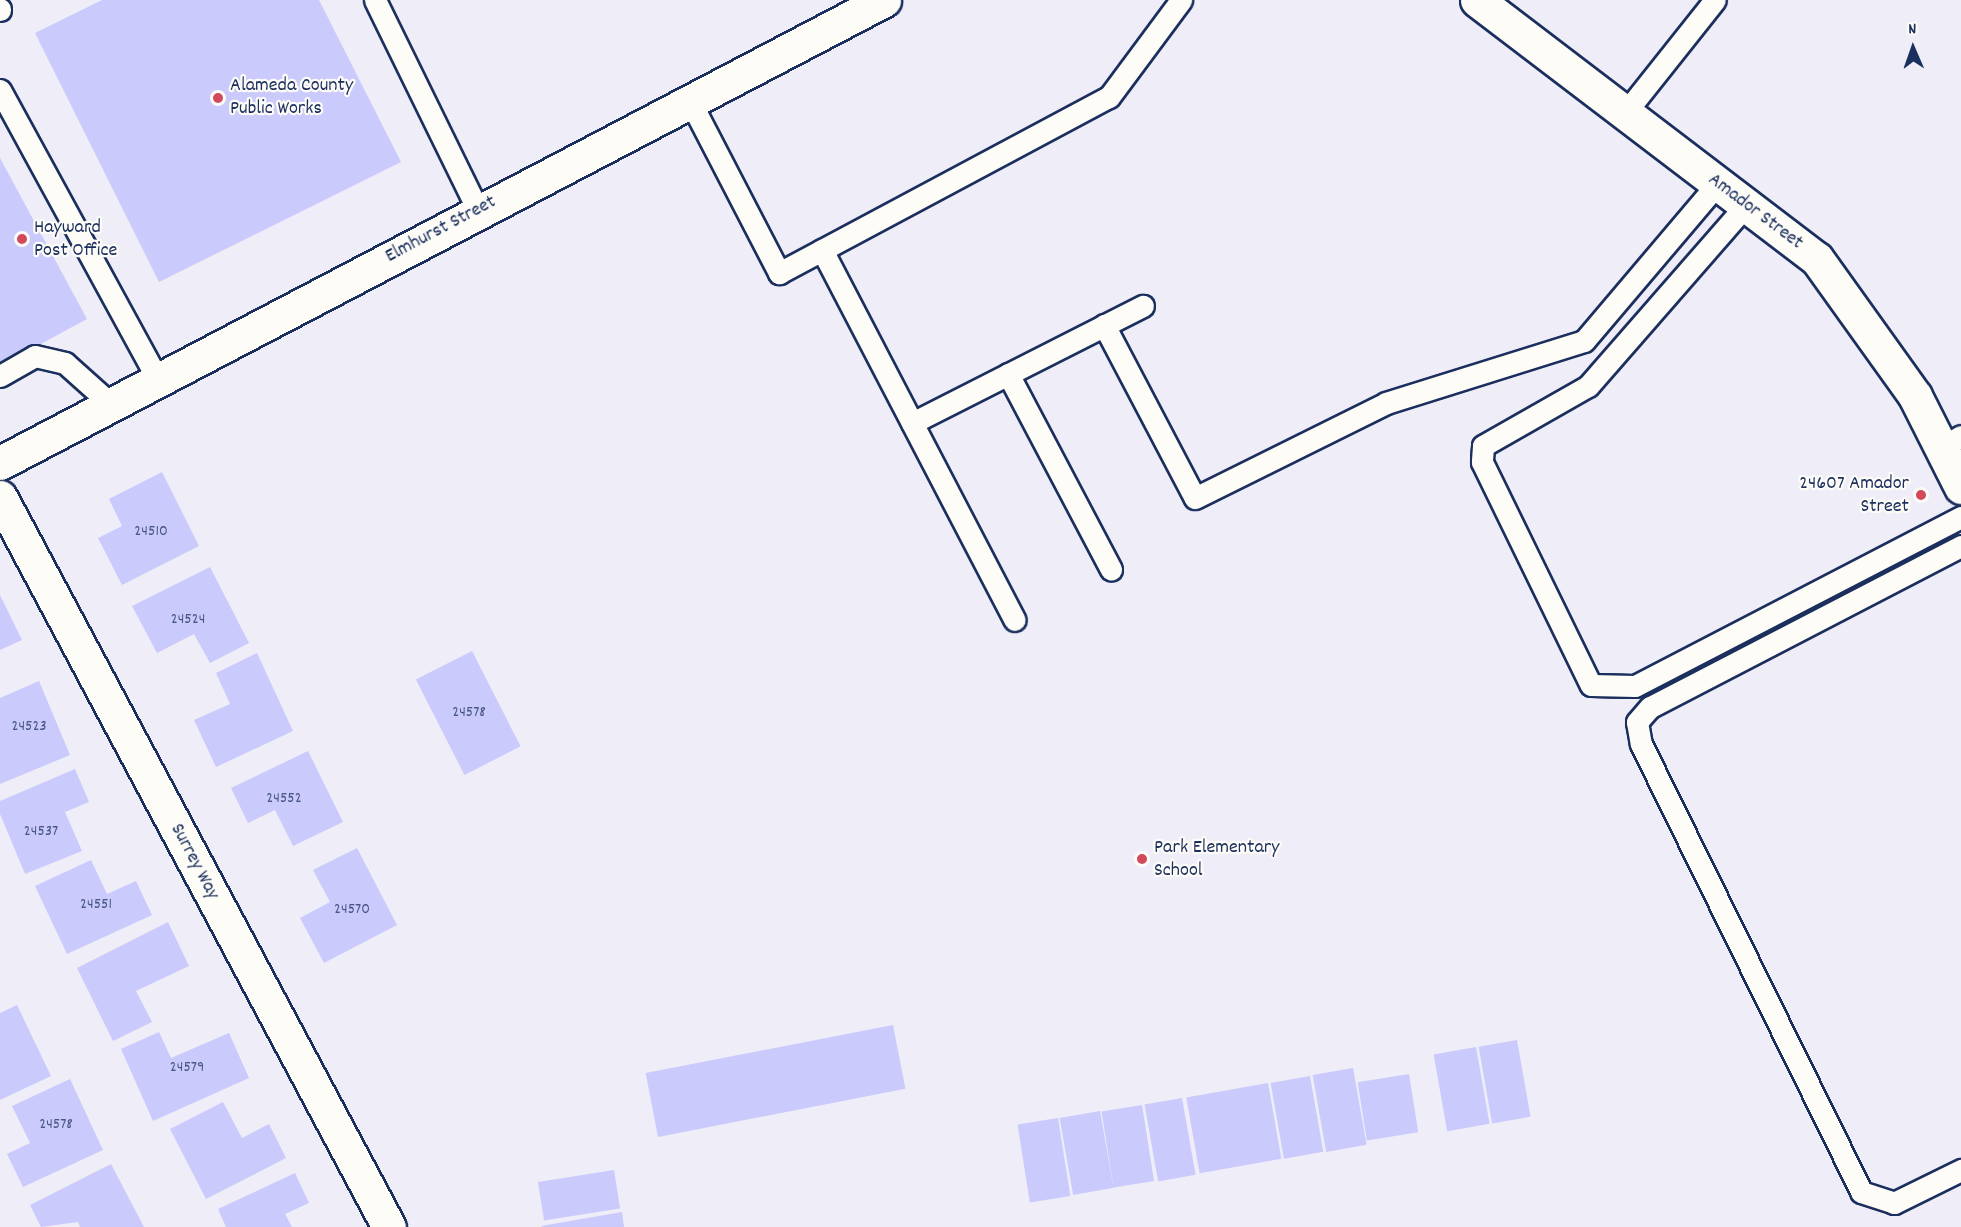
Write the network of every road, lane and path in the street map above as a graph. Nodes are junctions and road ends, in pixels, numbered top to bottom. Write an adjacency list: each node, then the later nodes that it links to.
1 (375, 0): 11 (lane)
2 (884, 0): 7 (street, Elmhurst Street)
3 (1181, 0): 12 (lane)
4 (1477, 0): 8 (street, Amador Street)
5 (1715, 0): 8 (lane)
6 (0, 90): 17 (lane)
7 (690, 101): 11 (street, Elmhurst Street); 12 (lane)
8 (1625, 113): 9 (street, Amador Street)
9 (1718, 183): 10 (street, Amador Street); 14 (lane)
10 (1746, 205): 20 (street, Amador Street); 24 (lane)
11 (478, 210): 17 (street, Elmhurst Street)
12 (822, 250): 19 (lane)
13 (1143, 306): 14 (lane)
14 (1104, 325): 15 (lane)
15 (1008, 374): 19 (lane); 26 (lane)
16 (0, 376): 18 (lane)
17 (159, 382): 18 (street, Elmhurst Street)
18 (111, 405): 21 (street, Elmhurst Street)
19 (912, 423): 27 (lane)
20 (1951, 442): 22 (street, Amador Street)
21 (0, 463)
22 (1961, 488)
23 (0, 497): 29 (street, Surrey Way)
24 (1961, 516)
25 (1961, 546): 28 (lane)
26 (1111, 569)
27 (1015, 620)
28 (1961, 1170)
29 (389, 1227)

